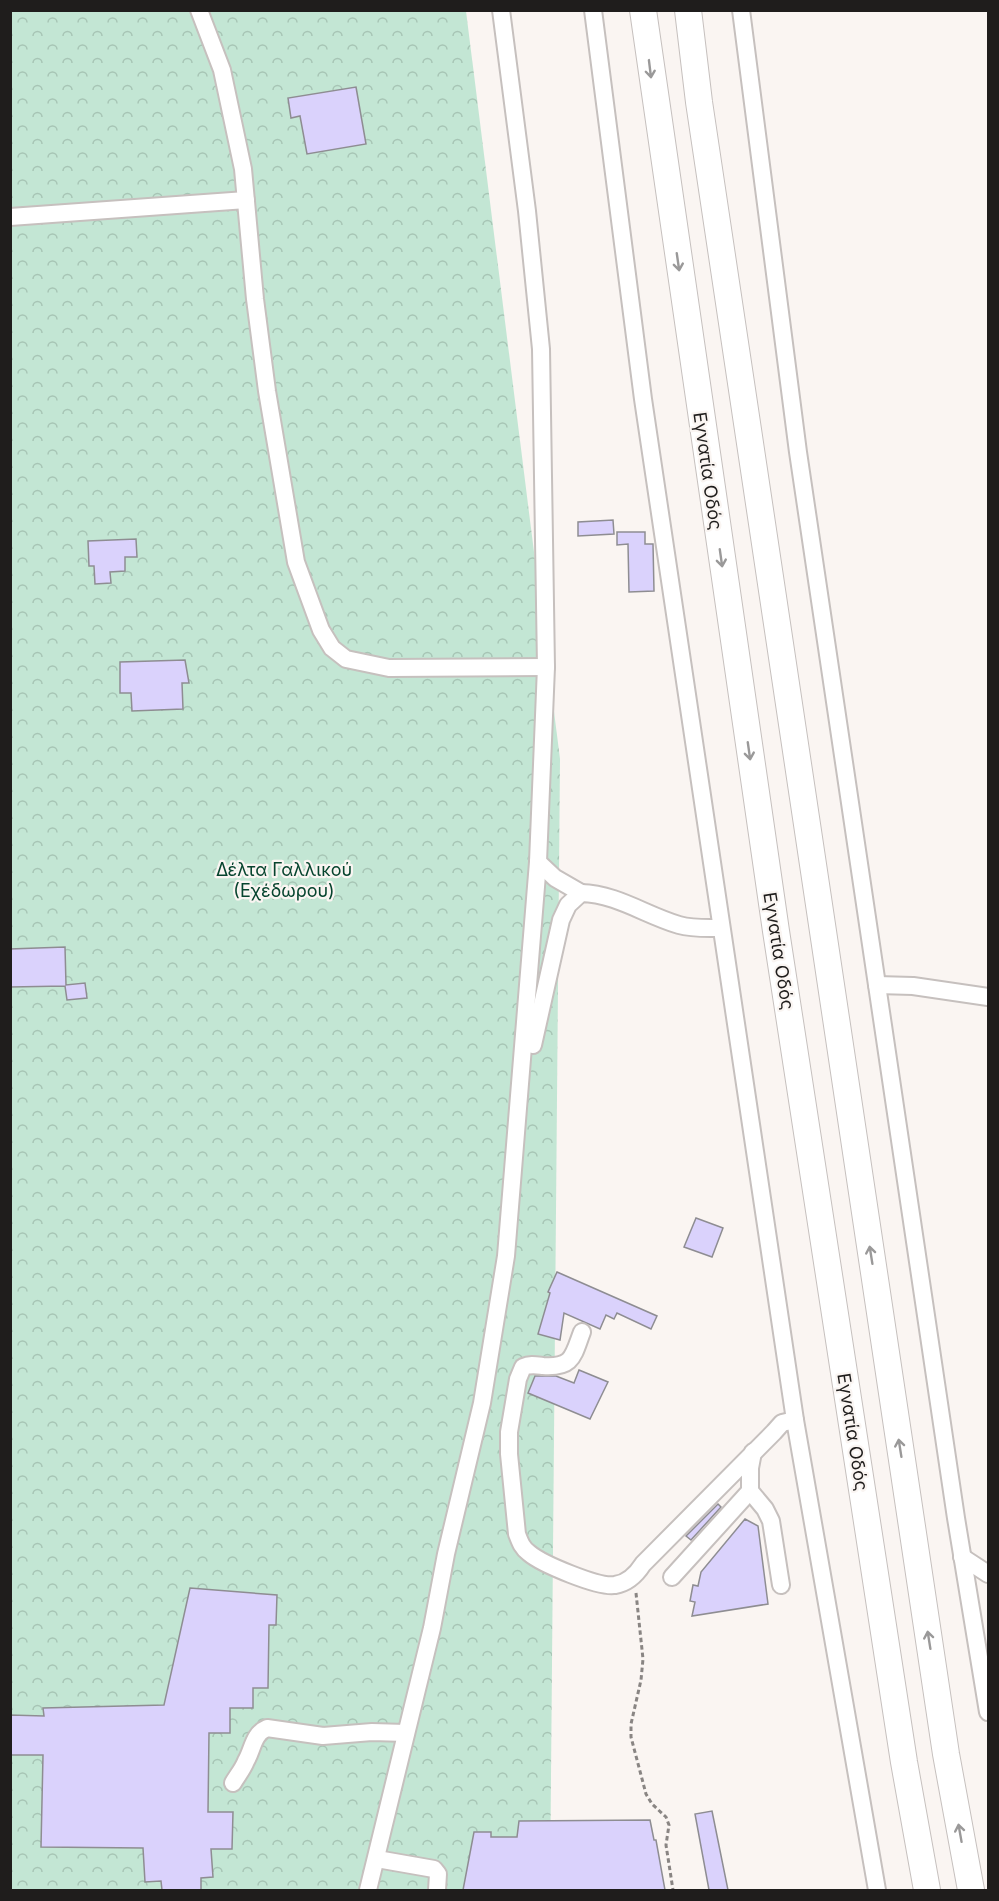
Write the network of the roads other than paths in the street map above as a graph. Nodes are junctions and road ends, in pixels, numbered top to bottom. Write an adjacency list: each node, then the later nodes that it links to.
1 (199, 10): 7 (street)
2 (501, 10): 9 (street)
3 (593, 10): 12 (street)
4 (643, 10): 31 (highway, Εγνατία Οδός, one-way to 31)
5 (688, 10): 32 (highway, one-way to 5)
6 (741, 10): 13 (street)
7 (246, 200): 8 (street); 9 (street)
8 (10, 217)
9 (546, 667): 10 (street)
10 (538, 862): 11 (street); 15 (street)
11 (581, 893): 12 (street); 15 (street)
12 (721, 927): 17 (street)
13 (877, 985): 14 (street); 20 (street)
14 (988, 997)
15 (519, 1110): 25 (street)
16 (582, 1332): 18 (street)
17 (795, 1420): 18 (street); 30 (street)
18 (753, 1452): 19 (street)
19 (750, 1491): 22 (street); 23 (street)
20 (962, 1557): 21 (street); 24 (street)
21 (988, 1574)
22 (672, 1577)
23 (782, 1585)
24 (988, 1712)
25 (406, 1733): 26 (street); 27 (street)
26 (233, 1784)
27 (377, 1859): 28 (street); 29 (street)
28 (368, 1890)
29 (437, 1890)
30 (877, 1890)
31 (927, 1890)
32 (971, 1890)

